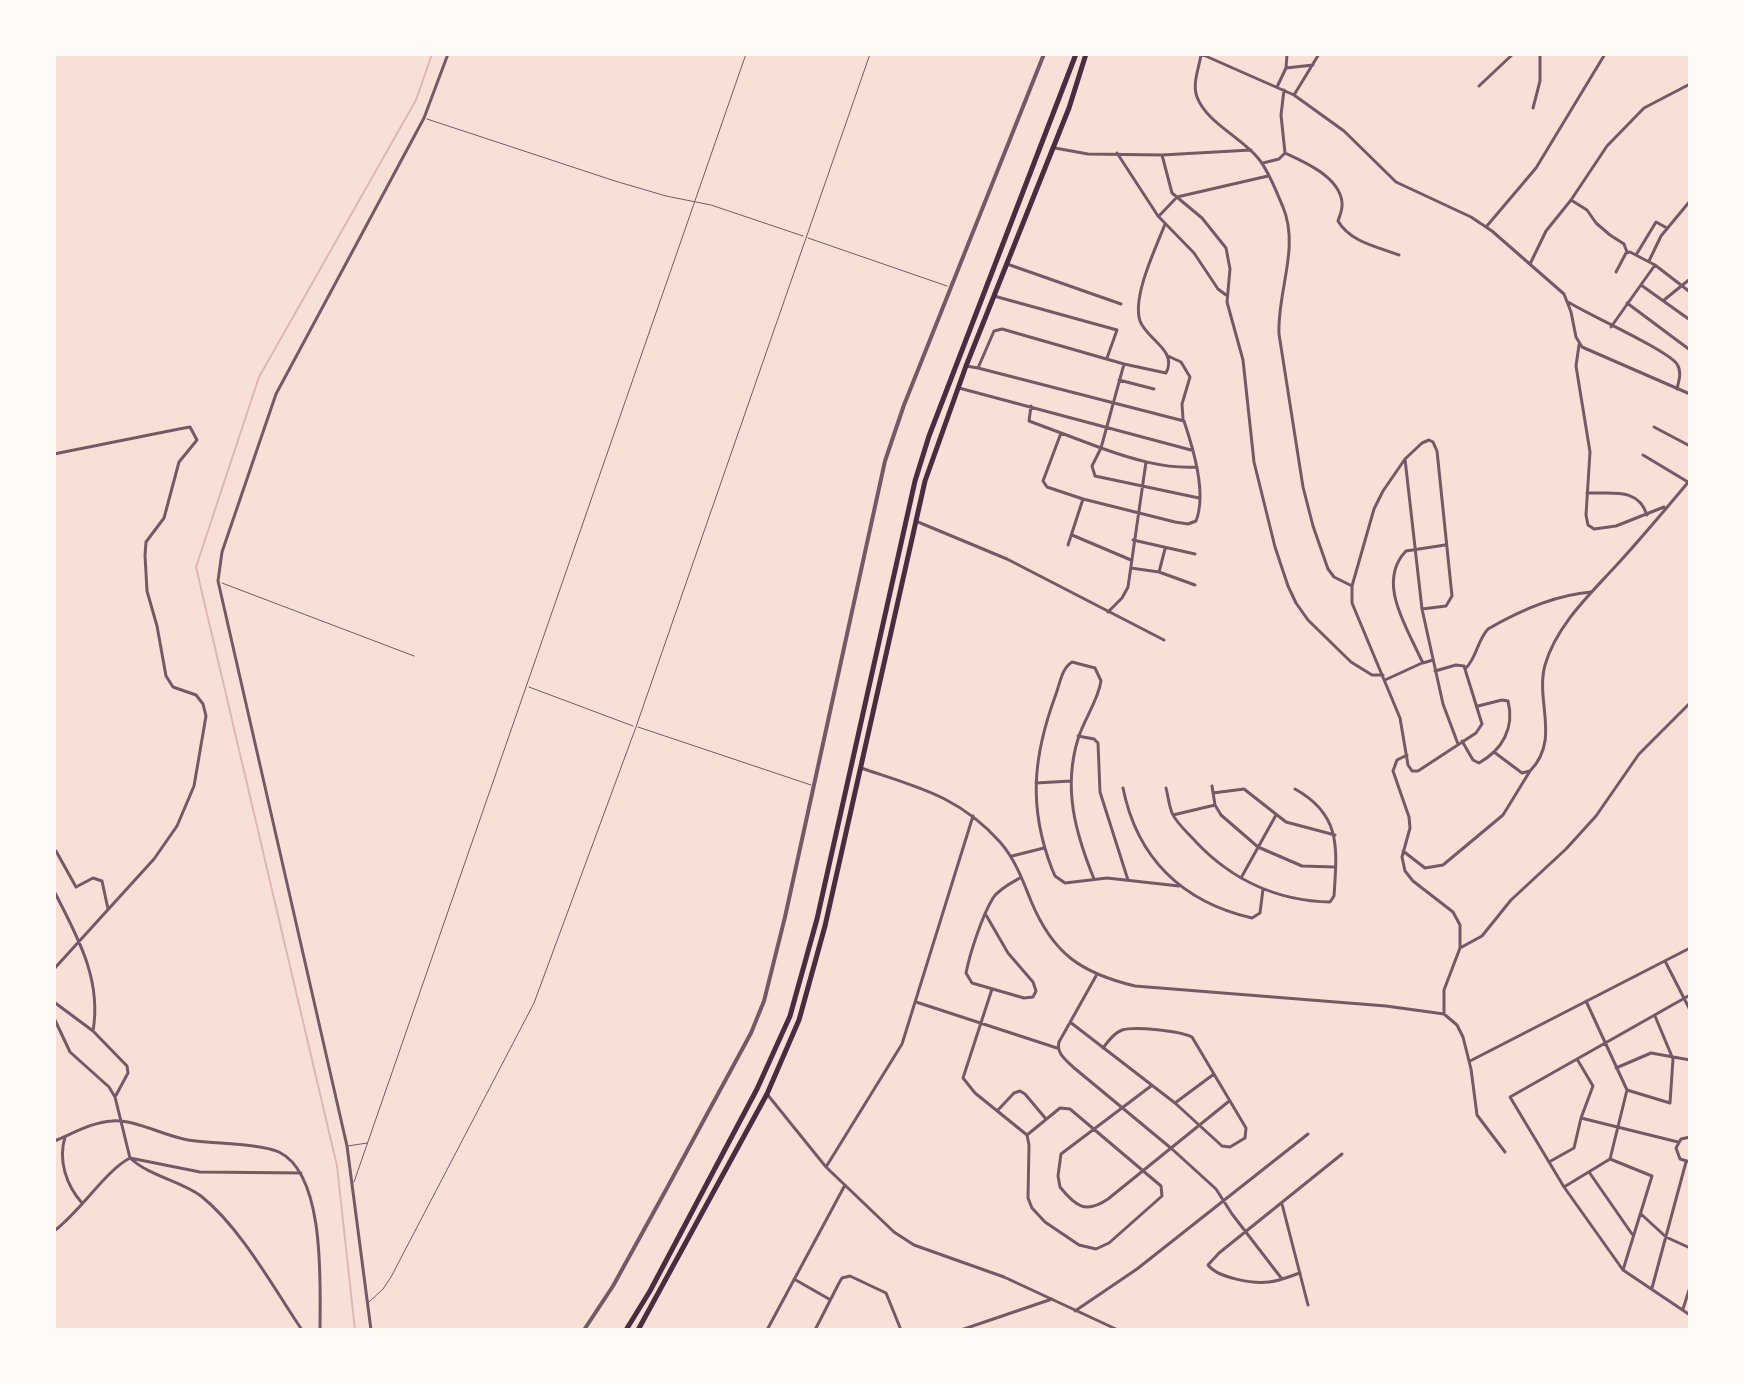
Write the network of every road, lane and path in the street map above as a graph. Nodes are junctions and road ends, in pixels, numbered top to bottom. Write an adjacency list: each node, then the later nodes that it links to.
1 (448, 54): 23 (street)
2 (746, 54): 33 (lane)
3 (870, 54): 39 (lane)
4 (1044, 54): 51 (street)
5 (1076, 54): 251 (highway)
6 (1086, 54): 24 (highway)
7 (1201, 54): 14 (street); 25 (street)
8 (1223, 54): 14 (street)
9 (1287, 54): 16 (street)
10 (1319, 54): 15 (street)
11 (1513, 54): 18 (street)
12 (1540, 54): 22 (street)
13 (1605, 54): 37 (street)
14 (1222, 63): 19 (street)
15 (1313, 65): 16 (street); 21 (street)
16 (1286, 68): 19 (street)
17 (1690, 84): 32 (street)
18 (1479, 86)
19 (1277, 87): 20 (street)
20 (1284, 90): 21 (street); 27 (street)
21 (1294, 95): 37 (street)
22 (1533, 108)
23 (424, 118): 33 (lane); 106 (street)
24 (1053, 147): 26 (street); 44 (highway)
25 (1251, 150): 28 (street); 29 (street)
26 (1117, 153): 28 (street); 35 (street)
27 (1285, 153): 29 (street); 41 (street)
28 (1162, 155): 31 (street)
29 (1261, 163): 30 (street)
30 (1268, 176): 31 (street); 108 (street)
31 (1176, 197): 35 (street); 54 (street)
32 (1571, 200): 40 (street); 45 (street)
33 (697, 201): 39 (lane); 119 (lane)
34 (1690, 201): 38 (street)
35 (1158, 216): 36 (street)
36 (1165, 224): 54 (street); 63 (street)
37 (1486, 227): 45 (street)
38 (1667, 228): 42 (street); 43 (street)
39 (806, 237): 51 (lane); 122 (lane)
40 (1627, 252): 42 (street); 47 (street)
41 (1399, 255)
42 (1636, 255): 43 (street)
43 (1649, 261): 46 (street)
44 (1007, 264): 53 (highway); 58 (street)
45 (1530, 264): 56 (street)
46 (1655, 265): 49 (street); 50 (street)
47 (1616, 272)
48 (1690, 279): 50 (street)
49 (1641, 285): 55 (street); 57 (street)
50 (1683, 286): 52 (street); 55 (street)
51 (951, 288): 131 (street)
52 (1690, 292)
53 (994, 296): 64 (street); 66 (highway)
54 (1227, 296): 118 (street)
55 (1664, 300): 59 (street)
56 (1568, 302): 60 (street); 61 (street)
57 (1627, 303): 60 (street); 62 (street)
58 (1121, 304)
59 (1690, 320)
60 (1611, 327): 71 (street)
61 (1579, 344): 71 (street); 89 (street)
62 (1690, 350)
63 (1168, 356): 65 (street); 75 (street)
64 (1107, 358): 65 (street); 67 (street)
65 (1124, 364): 68 (street)
66 (966, 366): 67 (street); 69 (highway)
67 (978, 368): 73 (street)
68 (1119, 380): 70 (street); 73 (street)
69 (958, 388): 74 (street); 95 (highway)
70 (1154, 389)
71 (1677, 389): 72 (street)
72 (1690, 394)
73 (1112, 403): 75 (street); 77 (street)
74 (1031, 406): 77 (street); 78 (street)
75 (1184, 421): 81 (street)
76 (1654, 427): 79 (street)
77 (1105, 428): 80 (street); 81 (street)
78 (1061, 433): 80 (street); 91 (street)
79 (1690, 446)
80 (1101, 448): 85 (street); 88 (street)
81 (1191, 450): 86 (street)
82 (54, 454): 155 (street)
83 (1643, 455): 87 (street)
84 (1405, 459): 99 (street); 101 (street); 108 (street)
85 (1146, 462): 86 (street); 88 (street)
86 (1197, 467): 90 (street)
87 (1689, 481): 92 (street)
88 (1142, 486): 90 (street); 93 (street)
89 (1587, 493): 94 (street); 94 (street)
90 (1199, 498): 93 (street)
91 (1083, 499): 93 (street); 96 (street)
92 (1668, 506): 94 (street); 109 (street)
93 (1138, 512): 97 (street)
94 (1647, 515)
95 (914, 520): 111 (street); 127 (highway)
96 (1072, 535): 98 (street); 103 (street)
97 (1133, 540): 100 (street); 103 (street)
98 (1068, 545)
99 (1445, 545): 101 (street); 110 (street)
100 (1165, 547): 102 (street); 105 (street)
101 (1414, 549): 110 (street); 115 (street)
102 (1195, 554)
103 (1131, 560): 104 (street)
104 (1131, 568): 105 (street); 111 (street)
105 (1159, 572): 107 (street)
106 (218, 581): 113 (lane); 208 (street)
107 (1195, 585)
108 (1352, 586): 118 (street)
109 (1591, 592): 116 (street); 128 (street)
110 (1422, 609): 114 (street)
111 (1108, 612): 112 (street)
112 (1164, 640)
113 (414, 656)
114 (1433, 660): 115 (street); 117 (street)
115 (1423, 663): 118 (street)
116 (1466, 668): 117 (street); 121 (street)
117 (1435, 671): 124 (street)
118 (1384, 677): 126 (street)
119 (526, 686): 122 (lane); 206 (lane)
120 (1690, 703): 158 (street)
121 (1478, 706): 124 (street); 125 (street)
122 (636, 727): 131 (lane); 242 (lane)
123 (1078, 736): 129 (street); 130 (street); 151 (street)
124 (1460, 742): 125 (street); 126 (street)
125 (1494, 752): 128 (street)
126 (1407, 755): 145 (street)
127 (861, 768): 140 (street); 189 (highway)
128 (1530, 771): 145 (street)
129 (1071, 781): 130 (street); 150 (street)
130 (1036, 783): 143 (street)
131 (814, 785): 250 (street)
132 (1212, 786): 136 (street)
133 (1123, 788): 152 (street)
134 (1166, 788): 138 (street)
135 (1295, 789): 141 (street)
136 (1213, 793): 137 (street); 139 (street)
137 (1215, 805): 138 (street); 142 (street)
138 (1173, 815): 149 (street)
139 (1276, 815): 141 (street); 142 (street)
140 (973, 816): 146 (street); 168 (street)
141 (1335, 835): 147 (street)
142 (1258, 847): 147 (street); 149 (street)
143 (1044, 848): 146 (street); 150 (street)
144 (56, 851): 155 (street)
145 (1403, 851): 158 (street)
146 (1011, 856): 148 (street)
147 (1336, 867): 153 (street)
148 (1021, 877): 156 (street); 164 (street)
149 (1241, 878): 153 (street)
150 (1094, 879): 151 (street)
151 (1128, 880): 152 (street)
152 (1179, 886): 153 (street)
153 (1263, 889)
154 (54, 891): 157 (street)
155 (108, 909): 157 (street)
156 (986, 915): 165 (street); 165 (street)
157 (79, 939): 162 (street); 177 (street)
158 (1460, 948): 172 (street)
159 (1690, 948): 161 (street)
160 (54, 956): 162 (street)
161 (1665, 961): 167 (street); 169 (street)
162 (58, 964): 163 (street)
163 (54, 969)
164 (1096, 976): 172 (street); 175 (street)
165 (992, 989): 176 (street)
166 (1690, 995): 167 (street)
167 (1684, 999): 171 (street); 173 (street)
168 (916, 1001): 176 (street); 218 (street)
169 (1586, 1001): 178 (street); 184 (street)
170 (54, 1002): 177 (street)
171 (1690, 1010)
172 (1444, 1014): 184 (street)
173 (1655, 1015): 178 (street); 182 (street)
174 (54, 1018): 190 (street)
175 (1070, 1022): 179 (street); 180 (street)
176 (981, 1025): 179 (street); 194 (street)
177 (93, 1031): 190 (street)
178 (1605, 1043): 181 (street); 185 (street)
179 (1057, 1048): 193 (street)
180 (1103, 1048): 186 (street); 187 (street)
181 (1577, 1059): 195 (street); 216 (street)
182 (1673, 1059): 183 (street); 185 (street); 188 (street)
183 (1690, 1060)
184 (1470, 1061): 210 (street)
185 (1616, 1068): 188 (street)
186 (1214, 1074): 191 (street); 192 (street)
187 (1151, 1086): 192 (street); 193 (street)
188 (1627, 1090): 199 (street)
189 (767, 1094): 218 (street); 252 (highway)
190 (115, 1097): 197 (street)
191 (1229, 1101): 198 (street); 198 (street)
192 (1175, 1103): 198 (street)
193 (1123, 1108): 200 (street); 209 (street)
194 (997, 1111): 196 (street); 202 (street)
195 (1581, 1118): 199 (street); 216 (street)
196 (1046, 1119): 200 (street); 202 (street)
197 (122, 1121): 203 (street); 213 (street); 221 (street)
198 (1200, 1127): 209 (street)
199 (1617, 1128): 207 (street); 214 (street)
200 (1094, 1130): 219 (street); 219 (street)
201 (1308, 1134): 225 (street)
202 (1027, 1135): 219 (street)
203 (65, 1137): 205 (street); 212 (street)
204 (1690, 1137): 207 (street)
205 (54, 1141)
206 (369, 1142): 208 (lane); 222 (lane)
207 (1678, 1142): 217 (street)
208 (347, 1146): 222 (street)
209 (1172, 1149): 219 (street); 225 (street)
210 (1505, 1152)
211 (1342, 1154): 226 (street)
212 (63, 1158): 215 (street); 227 (street)
213 (130, 1158): 221 (street); 227 (street); 247 (street)
214 (1610, 1159): 220 (street); 228 (street)
215 (54, 1161)
216 (1549, 1162): 224 (street)
217 (1688, 1162): 232 (street)
218 (826, 1167): 223 (street)
219 (1143, 1171)
220 (1589, 1172): 224 (street); 231 (street)
221 (301, 1173): 248 (street)
222 (354, 1182): 242 (street)
223 (845, 1185): 236 (street); 241 (street)
224 (1564, 1187): 234 (street)
225 (1223, 1201): 230 (street); 245 (street)
226 (1282, 1204): 230 (street); 235 (street)
227 (83, 1205): 229 (street)
228 (1641, 1213): 231 (street); 232 (street)
229 (54, 1231)
230 (1247, 1232): 237 (street); 237 (street)
231 (1633, 1236): 234 (street)
232 (1666, 1237): 233 (street); 239 (street)
233 (1690, 1248)
234 (1623, 1270): 239 (street)
235 (1300, 1273): 237 (street); 243 (street)
236 (794, 1279): 240 (street); 253 (street)
237 (1282, 1279)
238 (1690, 1287): 244 (street)
239 (1652, 1288): 244 (street)
240 (830, 1299): 254 (street); 255 (street)
241 (1052, 1299): 245 (street); 256 (street)
242 (368, 1302): 249 (street)
243 (1308, 1305)
244 (1683, 1309): 246 (street)
245 (1075, 1311): 257 (street)
246 (1690, 1315)
247 (302, 1330)
248 (320, 1330)
249 (371, 1330)
250 (584, 1330)
251 (626, 1330)
252 (638, 1330)
253 (767, 1330)
254 (815, 1330)
255 (901, 1330)
256 (961, 1330)
257 (1118, 1330)

